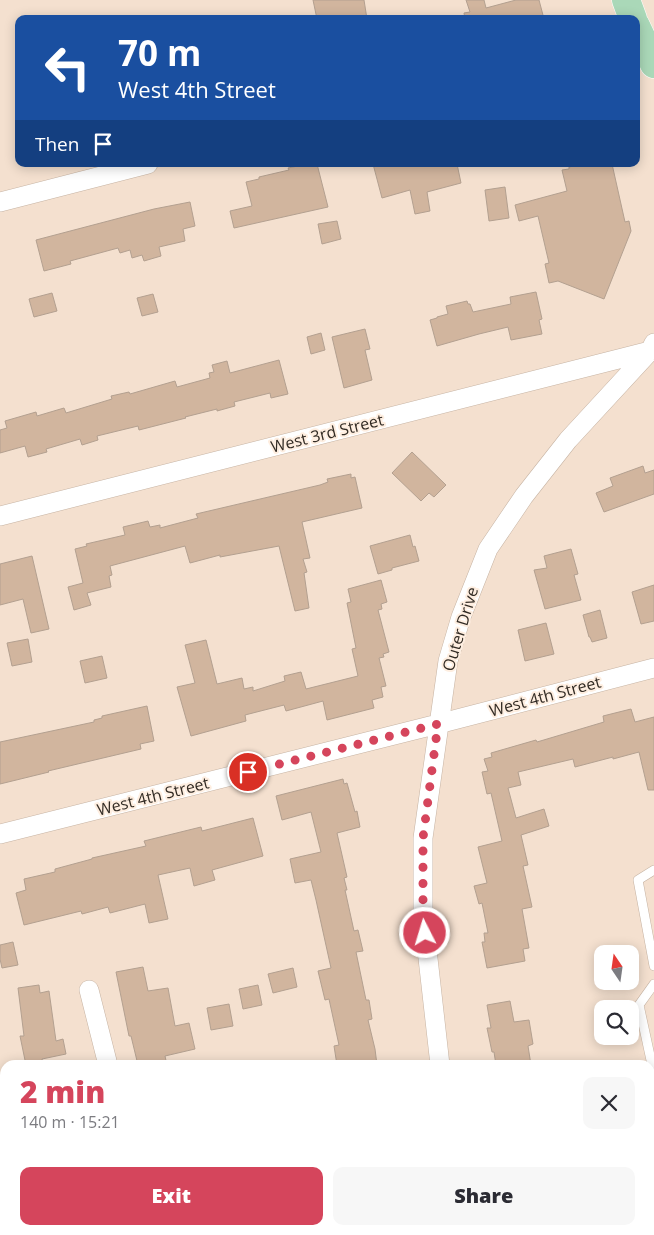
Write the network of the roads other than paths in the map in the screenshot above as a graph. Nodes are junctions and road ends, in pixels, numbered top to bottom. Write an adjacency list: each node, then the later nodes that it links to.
1 (626, 0): 2 (main road)
2 (633, 15)
3 (640, 30): 4 (main road)
4 (654, 64)
5 (136, 167): 6 (street)
6 (0, 202)
7 (653, 348): 8 (street, West 3rd Street); 10 (street, Outer Drive)
8 (0, 516)
9 (654, 668): 10 (street, West 4th Street)
10 (438, 724): 11 (street, West 4th Street); 17 (street, Outer Drive)
11 (0, 834)
12 (654, 870): 13 (lane)
13 (654, 966)
14 (654, 984): 18 (lane)
15 (89, 990): 16 (street)
16 (107, 1060)
17 (439, 1060)
18 (651, 1060)

